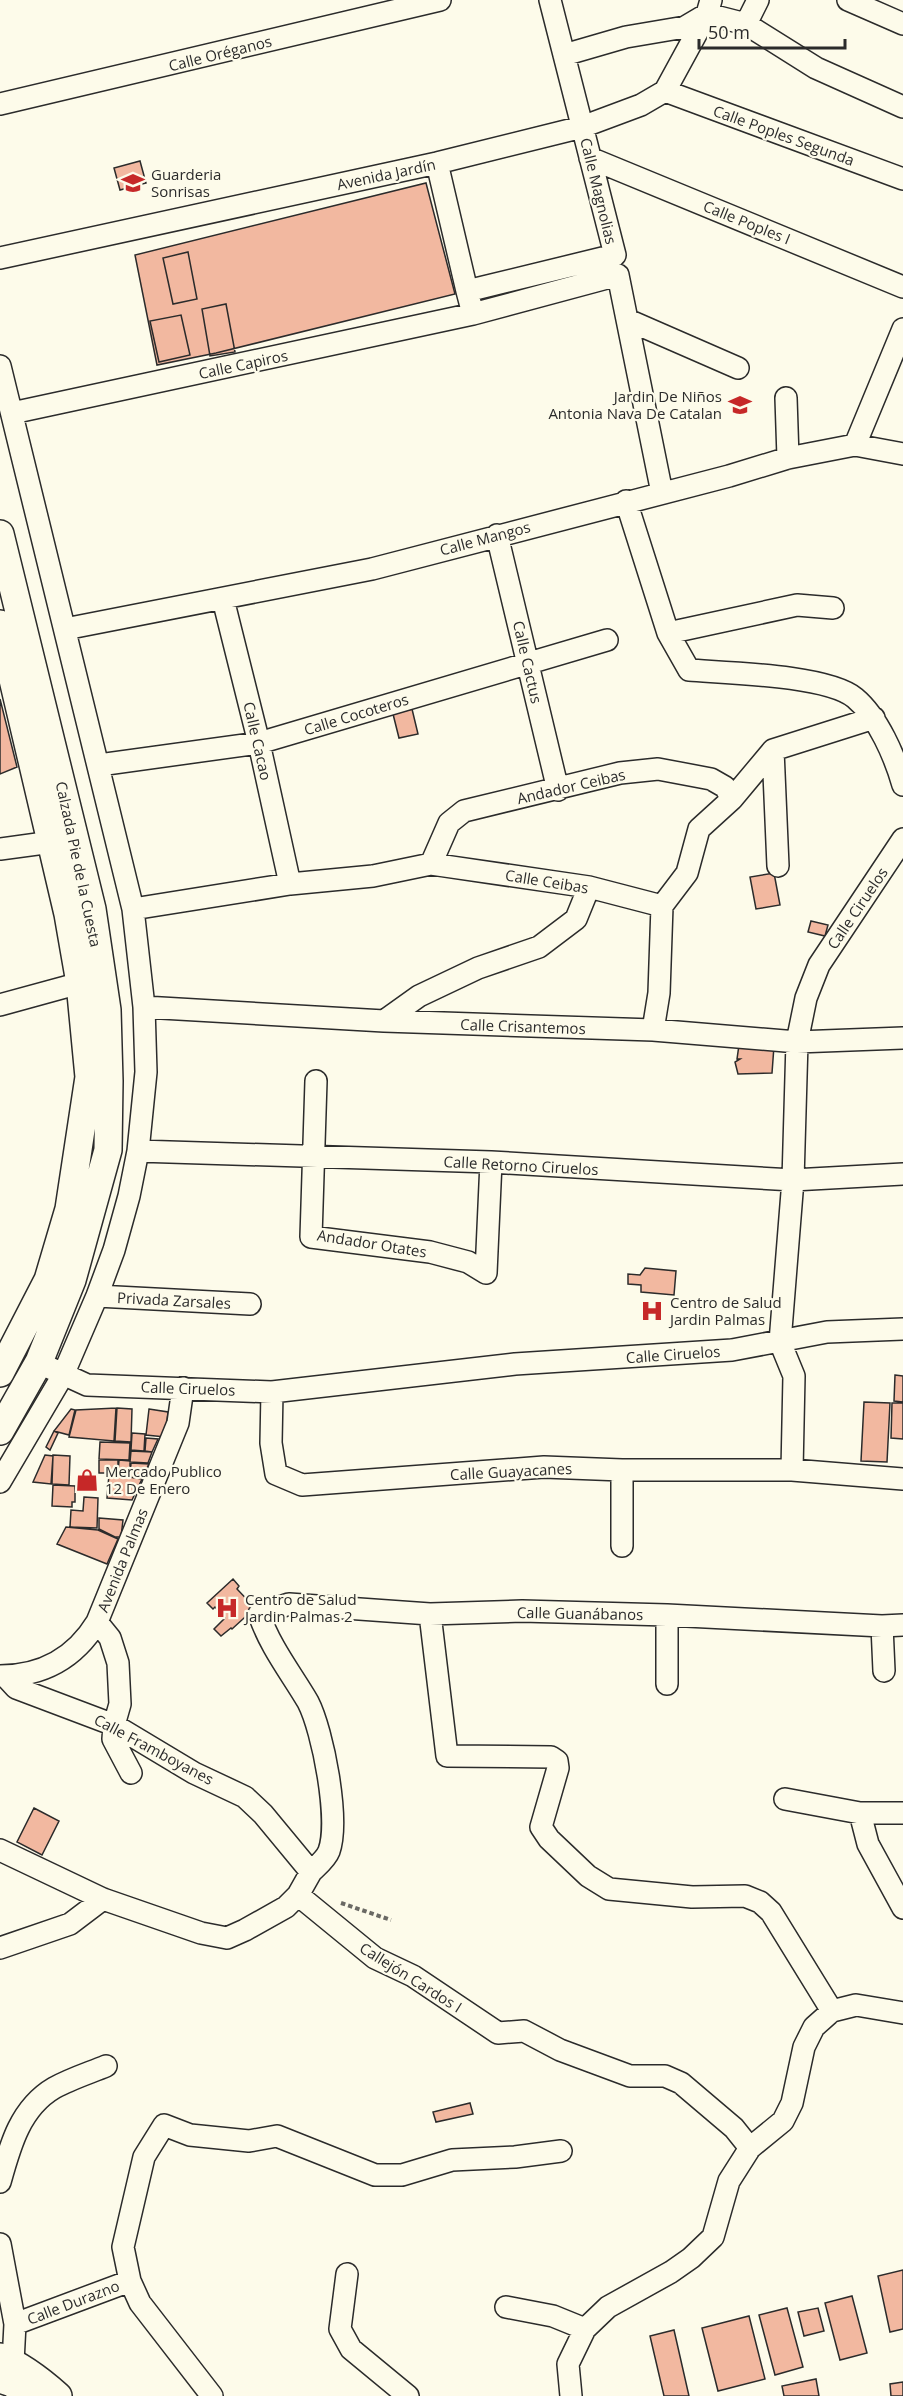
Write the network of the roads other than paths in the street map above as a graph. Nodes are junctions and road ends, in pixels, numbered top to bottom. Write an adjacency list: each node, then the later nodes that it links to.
1 (440, 0): 10 (street, Calle Oréganos)
2 (550, 0): 8 (street, Calle Magnolias)
3 (758, 0): 6 (street)
4 (848, 0): 7 (street)
5 (709, 7): 6 (street); 8 (street); 9 (street)
6 (746, 24): 11 (street)
7 (903, 24)
8 (564, 55): 12 (street, Calle Magnolias)
9 (665, 91): 12 (street, Avenida Jardín); 15 (street, Calle Poples Segunda)
10 (0, 104)
11 (903, 107)
12 (582, 128): 13 (street, Calle Magnolias); 14 (street, Avenida Jardín)
13 (590, 158): 17 (street, Calle Magnolias); 18 (street, Calle Poples I)
14 (437, 163): 16 (street, Avenida Jardín); 19 (street)
15 (903, 179)
16 (0, 258)
17 (616, 265): 19 (street); 20 (street, Calle Capiros); 21 (street, Calle Magnolias)
18 (903, 287)
19 (467, 291): 20 (street)
20 (473, 314): 26 (street, Calle Capiros)
21 (628, 320): 24 (street); 30 (street, Calle Magnolias)
22 (903, 329): 27 (street)
23 (0, 366): 26 (street)
24 (738, 368)
25 (786, 398): 29 (street)
26 (12, 413): 37 (street)
27 (855, 445): 28 (street, Calle Mangos); 29 (street, Calle Mangos)
28 (903, 454)
29 (788, 458): 30 (street, Calle Mangos)
30 (662, 493): 31 (street, Calle Mangos)
31 (627, 501): 33 (street, Calle Mangos); 38 (street)
32 (0, 534): 74 (main road, Calzada Pie de la Cuesta)
33 (497, 535): 34 (street, Calle Mangos); 40 (street, Calle Cactus)
34 (223, 599): 37 (street, Calle Mangos); 42 (street, Calle Cacao)
35 (833, 608): 38 (street)
36 (0, 624): 49 (main road, Calzada Pie de la Cuesta)
37 (65, 629): 44 (street)
38 (668, 633): 41 (street)
39 (608, 640): 40 (street, Calle Cocoteros)
40 (528, 662): 42 (street, Calle Cocoteros); 46 (street, Calle Cactus)
41 (874, 718): 43 (street); 45 (street)
42 (259, 743): 44 (street, Calle Cocoteros); 53 (street, Calle Cacao)
43 (773, 750): 47 (street); 52 (street)
44 (99, 765): 56 (street)
45 (903, 785)
46 (558, 790): 47 (street, Andador Ceibas); 51 (street, Andador Ceibas)
47 (732, 799): 55 (street)
48 (903, 839): 63 (street, Calle Ciruelos)
49 (52, 842): 50 (street); 57 (main road, Calzada Pie de la Cuesta)
50 (0, 849)
51 (431, 864): 53 (street, Calle Ceibas); 54 (street, Calle Ceibas)
52 (778, 866)
53 (290, 884): 56 (street, Calle Ceibas)
54 (589, 887): 55 (street, Calle Ceibas); 60 (street)
55 (662, 906): 61 (street)
56 (134, 909): 59 (street)
57 (80, 983): 58 (street); 75 (main road, Calzada Pie de la Cuesta)
58 (0, 1005)
59 (144, 1007): 60 (street, Calle Crisantemos); 65 (street)
60 (384, 1021): 61 (street, Calle Crisantemos)
61 (653, 1030): 63 (street, Calle Crisantemos)
62 (903, 1038): 63 (street, Calle Crisantemos)
63 (796, 1042): 69 (street, Calle Ciruelos)
64 (316, 1081): 66 (street)
65 (138, 1150): 66 (street, Calle Retorno Ciruelos); 70 (street)
66 (312, 1158): 67 (street, Calle Retorno Ciruelos); 67 (street, Andador Otates)
67 (490, 1162): 69 (street, Calle Retorno Ciruelos)
68 (903, 1174): 69 (street, Calle Retorno Ciruelos)
69 (793, 1180): 73 (street, Calle Ciruelos)
70 (97, 1296): 71 (street, Privada Zarsales); 76 (street)
71 (250, 1304)
72 (901, 1332): 73 (street)
73 (780, 1342): 78 (street, Calle Ciruelos); 81 (street)
74 (39, 1362): 76 (street, Calle Ciruelos); 79 (main road, Calzada Pie de la Cuesta)
75 (0, 1372)
76 (63, 1375): 77 (street, Calle Ciruelos); 83 (street)
77 (183, 1388): 78 (street, Calle Ciruelos); 87 (street, Avenida Palmas)
78 (272, 1392): 80 (street, Calle Guayacanes)
79 (0, 1431)
80 (622, 1470): 81 (street, Calle Guayacanes); 84 (street)
81 (792, 1470): 82 (street, Calle Guayacanes)
82 (903, 1479)
83 (0, 1482)
84 (622, 1546)
85 (430, 1614): 86 (street, Calle Guanábanos); 99 (street, Calle Guanábanos); 104 (street)
86 (668, 1615): 89 (street, Calle Guanábanos); 92 (street)
87 (97, 1622): 91 (street, Avenida Palmas); 93 (street)
88 (903, 1625): 89 (street, Calle Guanábanos)
89 (882, 1626): 90 (street)
90 (884, 1671)
91 (3, 1676): 93 (street, Calle Framboyanes)
92 (667, 1684)
93 (114, 1725): 94 (street); 99 (street, Calle Framboyanes)
94 (131, 1773)
95 (786, 1799): 96 (street)
96 (860, 1813): 97 (street); 102 (street)
97 (903, 1813)
98 (0, 1850): 101 (street)
99 (311, 1872): 100 (street)
100 (298, 1895): 101 (street); 107 (street, Callejón Cardos I)
101 (103, 1899): 103 (street)
102 (903, 1908)
103 (0, 1948)
104 (832, 2011): 105 (street); 107 (street)
105 (903, 2013)
106 (106, 2066): 109 (street)
107 (750, 2148): 115 (street)
108 (561, 2151): 112 (street)
109 (0, 2182)
110 (0, 2244): 114 (street)
111 (347, 2274): 120 (street)
112 (130, 2281): 114 (street, Calle Durazno); 119 (street)
113 (506, 2307): 115 (street)
114 (15, 2324): 116 (street)
115 (585, 2329): 121 (street)
116 (4, 2366): 117 (main road); 118 (main road)
117 (30, 2396)
118 (58, 2396)
119 (212, 2396)
120 (408, 2396)
121 (571, 2396)

